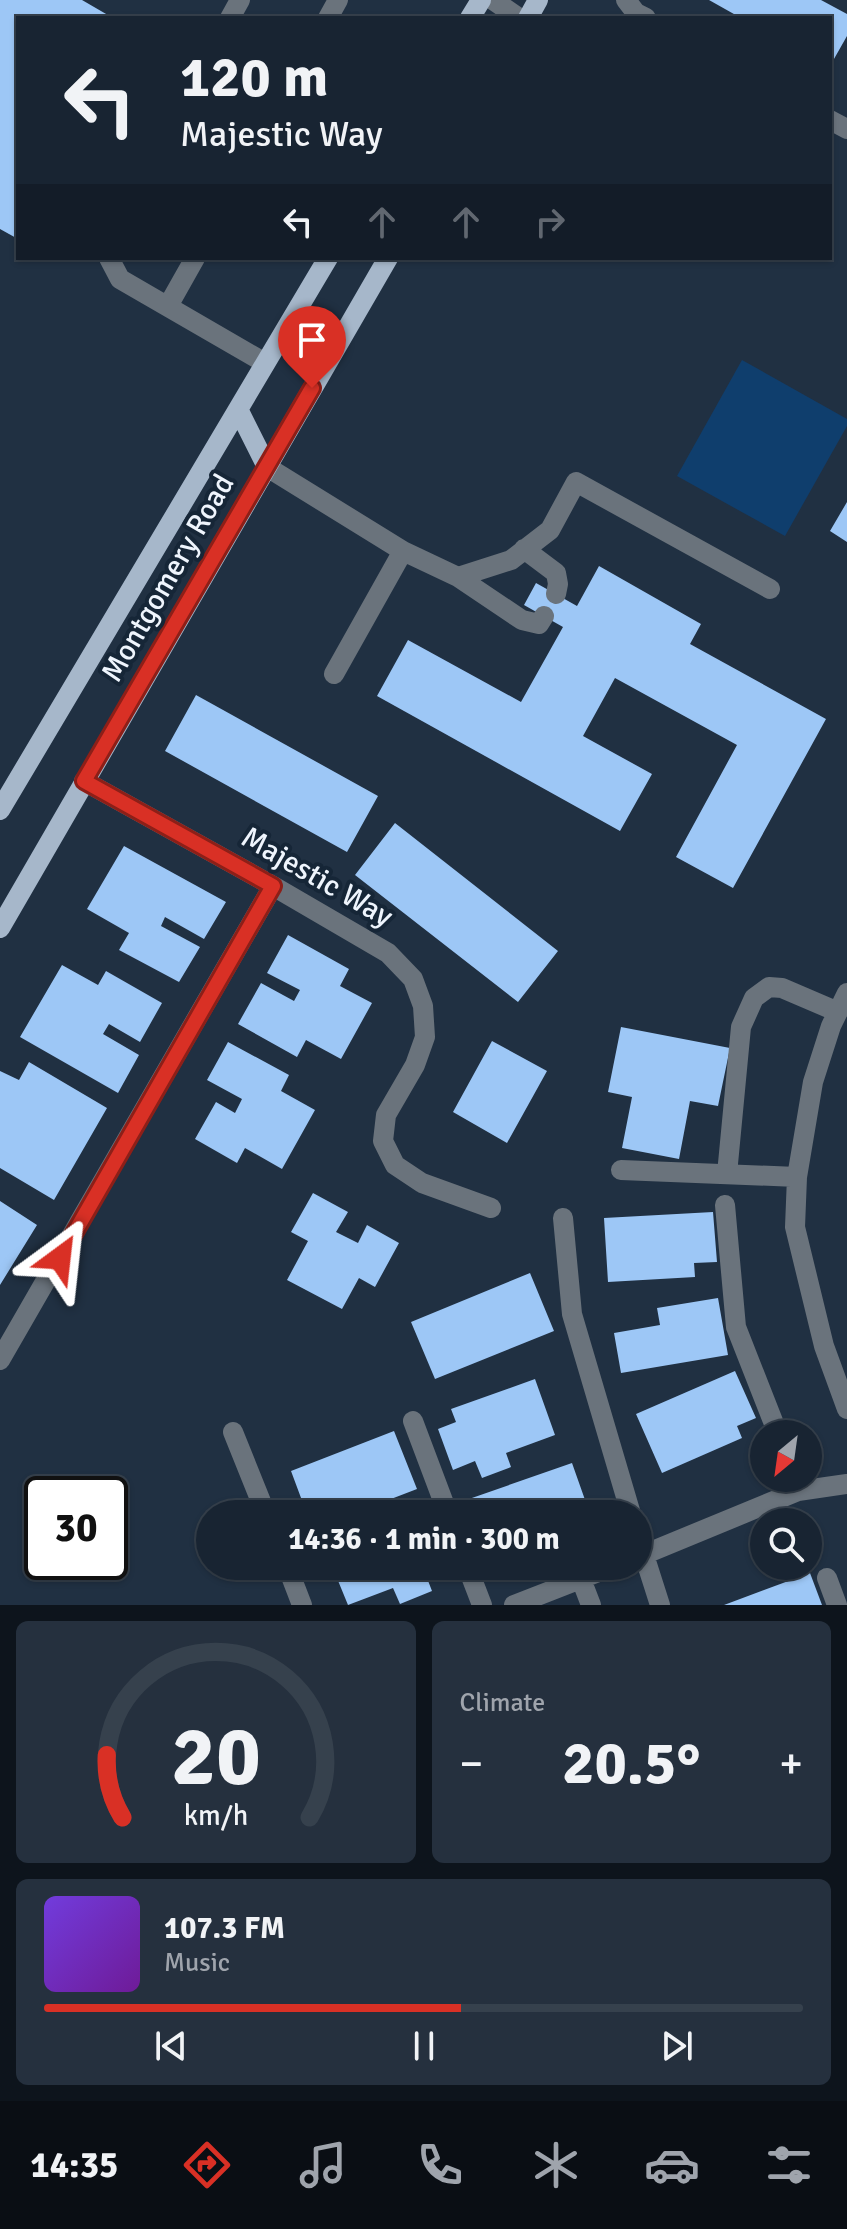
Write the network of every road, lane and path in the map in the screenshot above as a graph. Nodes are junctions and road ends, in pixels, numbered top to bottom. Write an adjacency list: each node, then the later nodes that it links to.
1 (493, 0): 2 (street)
2 (516, 16)
3 (110, 260): 7 (street)
4 (194, 260): 7 (street)
5 (327, 260): 8 (main road, Montgomery Road)
6 (387, 260): 10 (main road, Montgomery Road)
7 (168, 306): 8 (street)
8 (265, 363): 9 (main road, Montgomery Road)
9 (238, 409): 10 (main road); 19 (main road, Montgomery Road)
10 (267, 467): 12 (street); 18 (main road, Montgomery Road)
11 (524, 549): 13 (street); 14 (street); 15 (street)
12 (403, 551): 13 (street); 17 (street)
13 (458, 577): 16 (street)
14 (770, 589)
15 (556, 594)
16 (544, 616)
17 (334, 674)
18 (84, 781): 20 (street, Majestic Way); 21 (main road, Montgomery Road)
19 (0, 810)
20 (273, 886): 27 (street, Majestic Way); 29 (street)
21 (0, 928)
22 (842, 1003): 24 (street); 25 (street)
23 (621, 1170): 24 (street)
24 (727, 1174): 25 (street)
25 (797, 1177): 30 (street)
26 (725, 1205): 31 (street)
27 (491, 1208)
28 (563, 1218): 39 (street)
29 (0, 1360)
30 (847, 1409)
31 (773, 1420)
32 (413, 1421): 38 (street)
33 (233, 1432): 37 (street)
34 (822, 1484): 35 (street)
35 (847, 1484)
36 (777, 1492): 40 (street)
37 (260, 1500)
38 (443, 1500)
39 (627, 1500)
40 (652, 1544)
41 (827, 1578): 52 (street)
42 (292, 1580): 47 (street)
43 (472, 1580): 48 (street)
44 (578, 1580): 49 (street)
45 (581, 1580): 50 (street)
46 (651, 1580): 51 (street)
47 (302, 1605)
48 (482, 1605)
49 (514, 1605)
50 (591, 1605)
51 (660, 1605)
52 (837, 1605)

